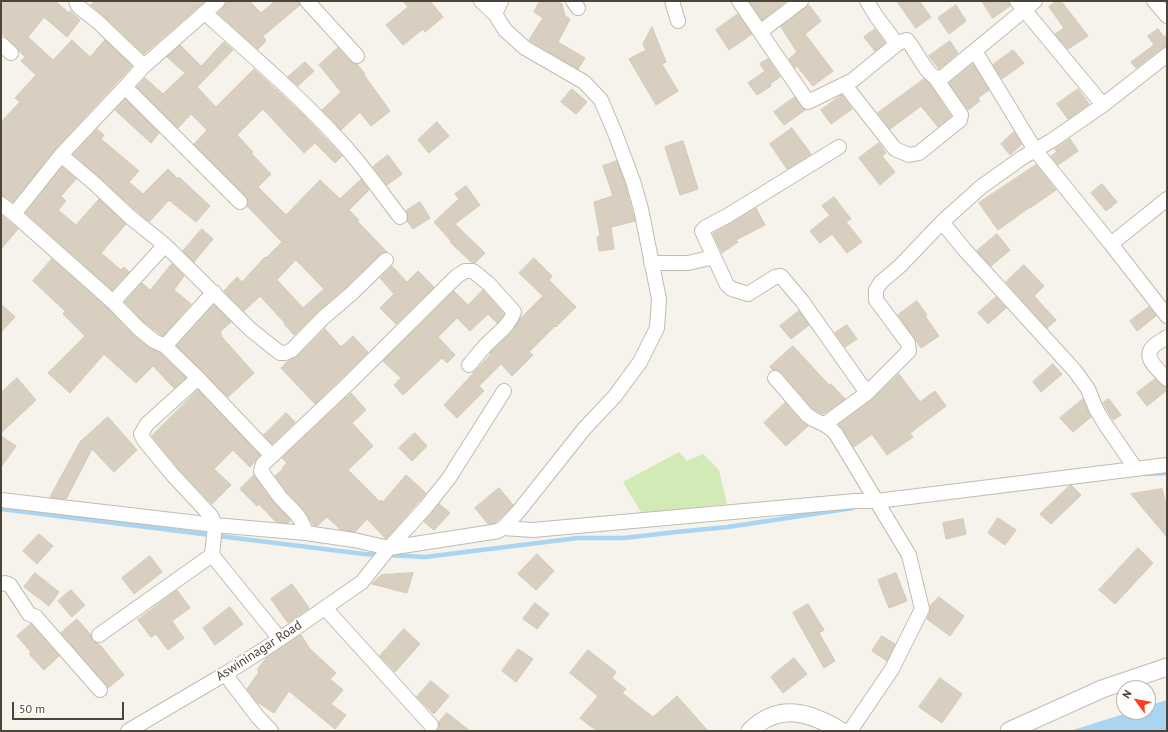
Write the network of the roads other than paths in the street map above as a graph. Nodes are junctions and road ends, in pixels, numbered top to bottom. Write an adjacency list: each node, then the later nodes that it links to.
1 (76, 1): 22 (street)
2 (218, 1): 13 (street)
3 (307, 1): 21 (street)
4 (481, 1): 14 (street)
5 (501, 1): 14 (street)
6 (672, 1): 16 (street)
7 (739, 1): 17 (street)
8 (801, 1): 17 (street)
9 (867, 1): 18 (street)
10 (1035, 1): 12 (street)
11 (1154, 1): 15 (street)
12 (1021, 5): 19 (street); 26 (street)
13 (205, 13): 22 (street); 34 (street)
14 (495, 14): 40 (street)
15 (1167, 16)
16 (678, 21)
17 (760, 32): 24 (street)
18 (897, 44): 23 (street); 24 (street)
19 (975, 51): 23 (street); 28 (street)
20 (1167, 55): 26 (street)
21 (357, 56)
22 (144, 66): 25 (street)
23 (935, 77): 24 (street)
24 (844, 84)
25 (125, 87): 29 (street); 31 (street)
26 (1103, 105): 28 (street)
27 (839, 147): 38 (street)
28 (1035, 150): 35 (street); 36 (street)
29 (61, 155): 33 (street); 37 (street)
30 (1167, 199): 36 (street)
31 (240, 202)
32 (1, 204): 33 (street)
33 (14, 214): 42 (street)
34 (400, 217)
35 (942, 222): 51 (street); 55 (street)
36 (1111, 244): 43 (street)
37 (165, 245): 41 (street); 42 (street)
38 (714, 257): 40 (street); 51 (street)
39 (386, 260): 41 (street)
40 (651, 263): 58 (street)
41 (214, 292): 45 (street)
42 (113, 302): 45 (street)
43 (1167, 316)
44 (1167, 337): 49 (street)
45 (165, 346): 47 (street)
46 (469, 365): 53 (street)
47 (198, 378): 53 (street); 60 (street)
48 (775, 378): 52 (street)
49 (1167, 379)
50 (504, 391): 61 (street, Aswininagar Road)
51 (867, 393): 52 (street)
52 (825, 424): 57 (street)
53 (272, 456): 59 (street)
54 (1167, 465): 55 (street)
55 (1136, 469): 57 (street)
56 (1, 500): 60 (street)
57 (879, 505): 58 (street); 74 (street)
58 (503, 528): 61 (street)
59 (306, 533): 60 (street); 61 (street)
60 (214, 537): 64 (street); 65 (street)
61 (385, 553): 63 (street, Aswininagar Road)
62 (1, 584): 68 (street)
63 (325, 608): 65 (street, Aswininagar Road); 69 (street)
64 (99, 636)
65 (280, 639): 67 (street, Aswininagar Road)
66 (1167, 667): 75 (street)
67 (225, 674): 70 (street, Aswininagar Road); 71 (street)
68 (100, 690)
69 (432, 725)
70 (128, 731)
71 (271, 731)
72 (750, 731): 73 (street)
73 (841, 731)
74 (850, 731)
75 (1009, 731)

